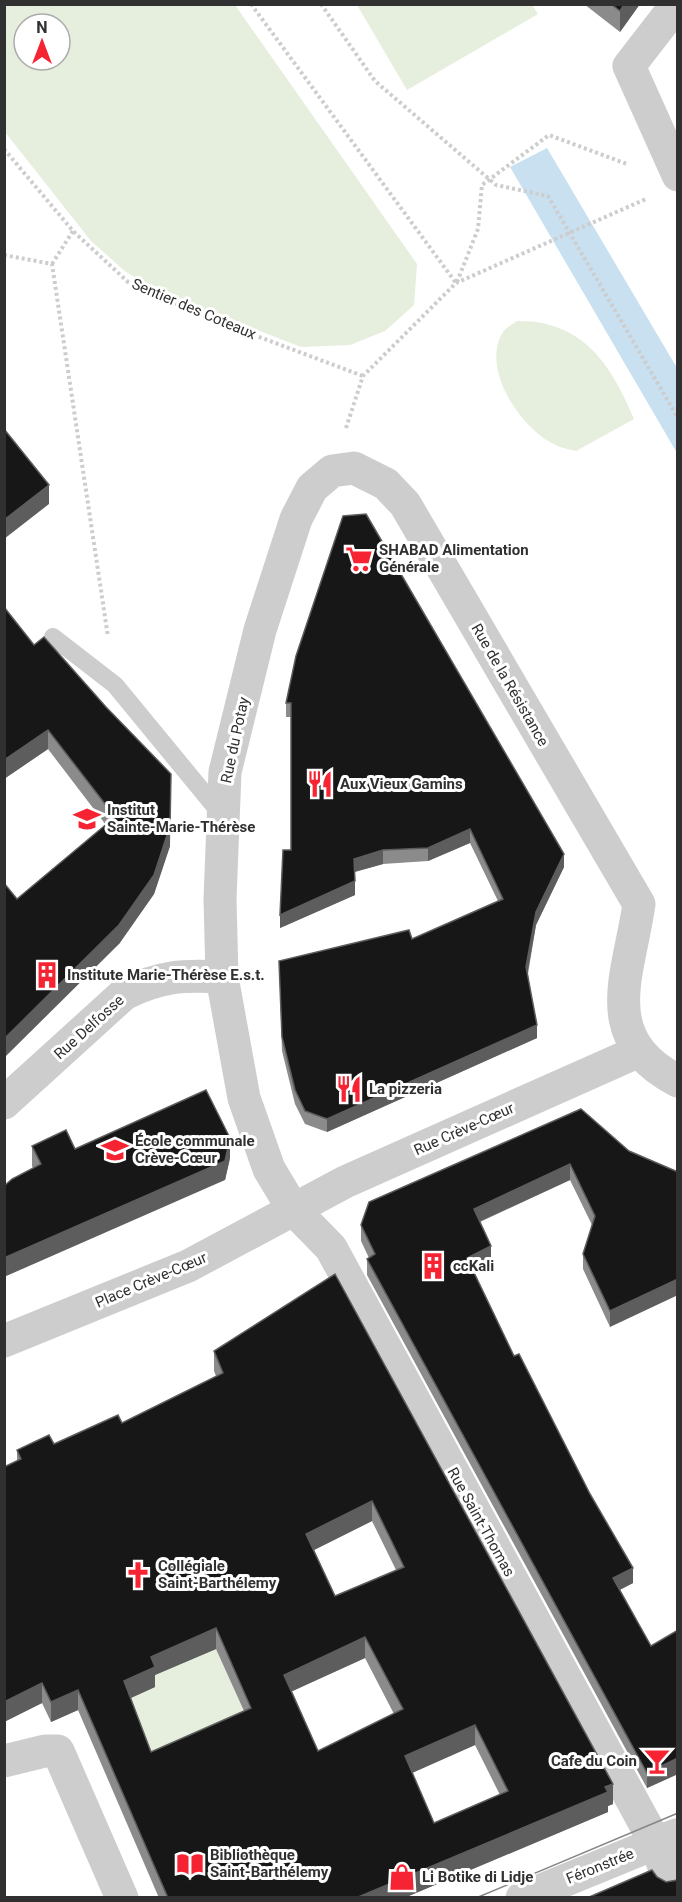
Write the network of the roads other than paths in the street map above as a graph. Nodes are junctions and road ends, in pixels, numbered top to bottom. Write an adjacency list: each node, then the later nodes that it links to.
1 (677, 4): 2 (street)
2 (667, 185)
3 (332, 471): 5 (street, Rue du Potay); 7 (street, Rue de la Résistance)
4 (53, 637): 5 (lane)
5 (222, 815): 6 (street, Rue du Potay)
6 (222, 977): 9 (street, Rue Delfosse); 10 (street, Rue du Potay)
7 (637, 1052): 8 (street); 10 (street, Rue Crève-Cœur)
8 (678, 1081)
9 (4, 1104)
10 (293, 1209): 11 (street, Place Crève-Cœur); 13 (street, Rue Saint-Thomas)
11 (4, 1341)
12 (4, 1761): 15 (street)
13 (667, 1839): 14 (street, Rue Saint-Thomas); 16 (street, Féronstrée)
14 (670, 1884)
15 (122, 1898)
16 (522, 1898)

